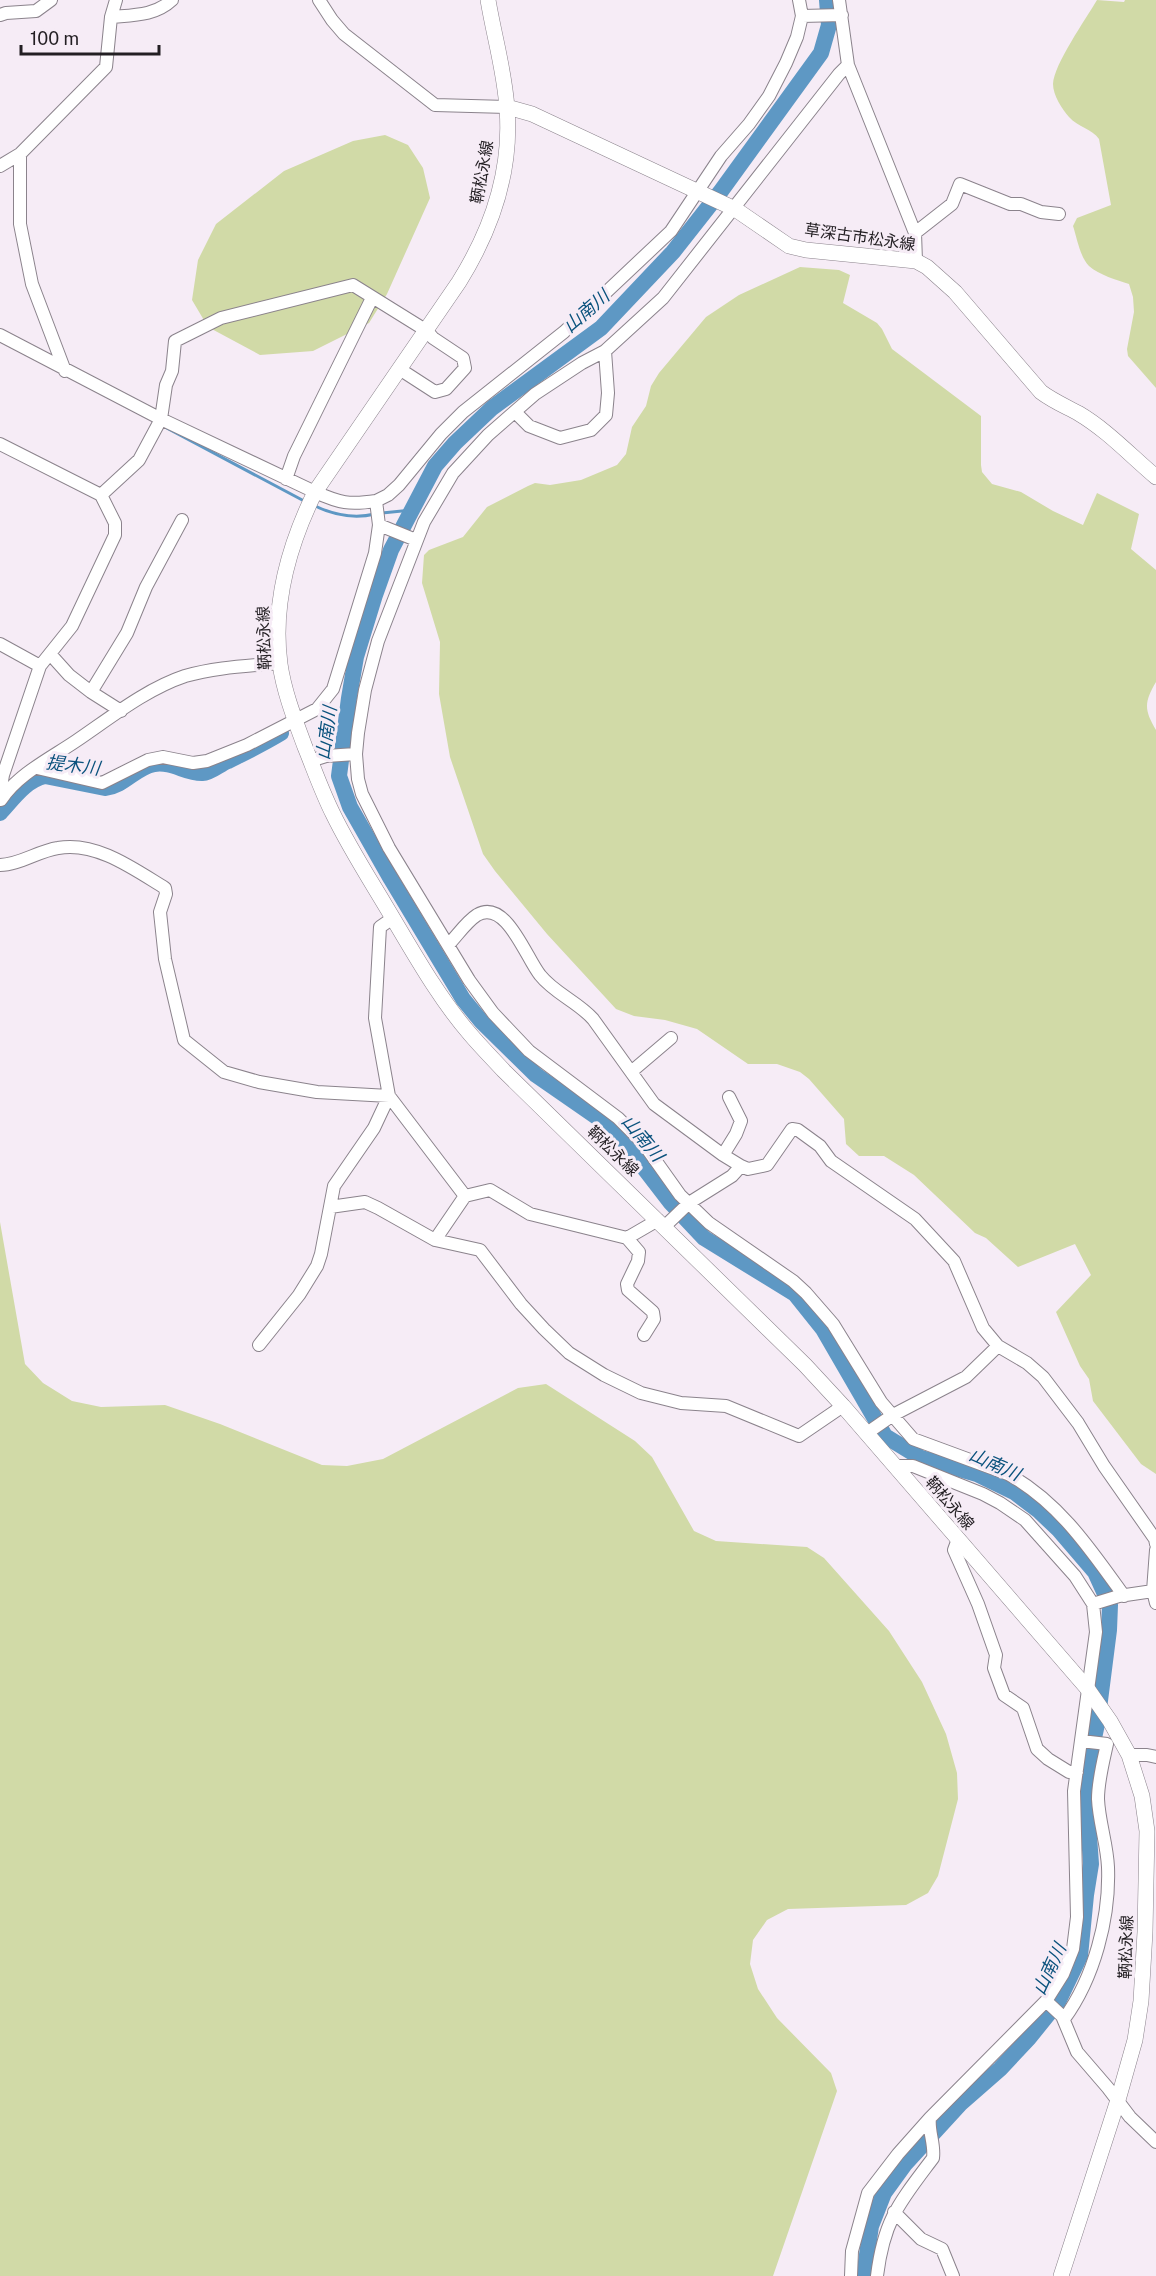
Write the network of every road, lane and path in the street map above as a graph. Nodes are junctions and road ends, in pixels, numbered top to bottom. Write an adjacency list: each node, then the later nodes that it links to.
1 (51, 0): 8 (street)
2 (116, 0): 10 (street)
3 (172, 0): 10 (street)
4 (319, 0): 13 (street)
5 (488, 0): 13 (main road, 鞆松永線)
6 (798, 0): 11 (street)
7 (839, 0): 9 (street)
8 (0, 15)
9 (840, 15): 11 (street); 12 (street)
10 (111, 17): 14 (street)
11 (807, 17): 16 (street)
12 (848, 66): 17 (street); 19 (street)
13 (507, 107): 16 (main road, 草深古市松永線); 22 (main road, 鞆松永線)
14 (20, 154): 15 (street); 26 (street)
15 (0, 166)
16 (701, 193): 17 (main road, 草深古市松永線); 34 (street)
17 (732, 208): 20 (main road, 草深古市松永線); 24 (street)
18 (1059, 214): 19 (street)
19 (915, 233): 20 (street)
20 (916, 261): 30 (main road, 草深古市松永線)
21 (372, 298): 22 (street); 28 (street); 31 (street)
22 (427, 331): 25 (main road, 鞆松永線); 25 (street)
23 (0, 335): 26 (street)
24 (605, 351): 27 (street); 27 (street)
25 (401, 370): 33 (main road, 鞆松永線)
26 (65, 371): 28 (street)
27 (515, 412): 36 (street)
28 (159, 422): 31 (street); 32 (street)
29 (0, 444): 32 (street)
30 (1156, 477)
31 (286, 479): 33 (street)
32 (101, 495): 38 (street)
33 (312, 500): 34 (street); 39 (main road, 鞆松永線)
34 (379, 516): 36 (street); 43 (street)
35 (182, 520): 41 (street)
36 (413, 539): 44 (street)
37 (0, 644): 40 (street)
38 (51, 655): 40 (street); 41 (street)
39 (280, 663): 42 (street); 43 (main road, 鞆松永線)
40 (40, 666): 47 (street)
41 (91, 692): 42 (street)
42 (120, 711): 46 (street)
43 (295, 720): 45 (main road, 鞆松永線); 46 (street)
44 (353, 754): 45 (street); 50 (street)
45 (310, 761): 49 (main road, 鞆松永線)
46 (37, 768): 47 (street)
47 (2, 798)
48 (0, 866): 53 (street)
49 (393, 918): 53 (street); 60 (main road, 鞆松永線)
50 (448, 945): 52 (street); 58 (street)
51 (671, 1038): 52 (street)
52 (631, 1072): 55 (street)
53 (389, 1096): 57 (street); 59 (street)
54 (729, 1096): 55 (street)
55 (723, 1155): 56 (street)
56 (741, 1166): 58 (street); 65 (street)
57 (465, 1196): 61 (street); 62 (street)
58 (687, 1206): 60 (street); 67 (street)
59 (330, 1207): 62 (street); 64 (street)
60 (665, 1222): 61 (street); 66 (main road, 鞆松永線)
61 (627, 1238): 63 (street)
62 (435, 1240): 66 (street)
63 (644, 1335)
64 (259, 1345)
65 (998, 1346): 67 (street); 71 (street)
66 (843, 1406): 68 (main road, 鞆松永線)
67 (891, 1416): 68 (street); 73 (street)
68 (869, 1431): 69 (main road, 鞆松永線)
69 (895, 1466): 70 (main road, 鞆松永線); 75 (street)
70 (958, 1539): 76 (main road, 鞆松永線); 80 (street)
71 (1156, 1544)
72 (1156, 1550): 74 (street)
73 (1121, 1596): 74 (street); 75 (street)
74 (1155, 1597)
75 (1096, 1603): 76 (street)
76 (1089, 1691): 77 (street); 78 (main road, 鞆松永線)
77 (1083, 1741): 80 (street); 83 (street)
78 (1129, 1755): 79 (street); 81 (main road, 鞆松永線)
79 (1156, 1757)
80 (1077, 1772): 82 (street)
81 (1150, 1929): 84 (main road, 鞆松永線)
82 (1047, 2002): 83 (street); 85 (street)
83 (1063, 2017): 84 (street)
84 (1118, 2100): 86 (street); 91 (main road, 鞆松永線)
85 (930, 2121): 87 (street); 88 (street)
86 (1156, 2142)
87 (894, 2212): 89 (street); 90 (street)
88 (851, 2276)
89 (877, 2276)
90 (953, 2276)
91 (1061, 2276)

